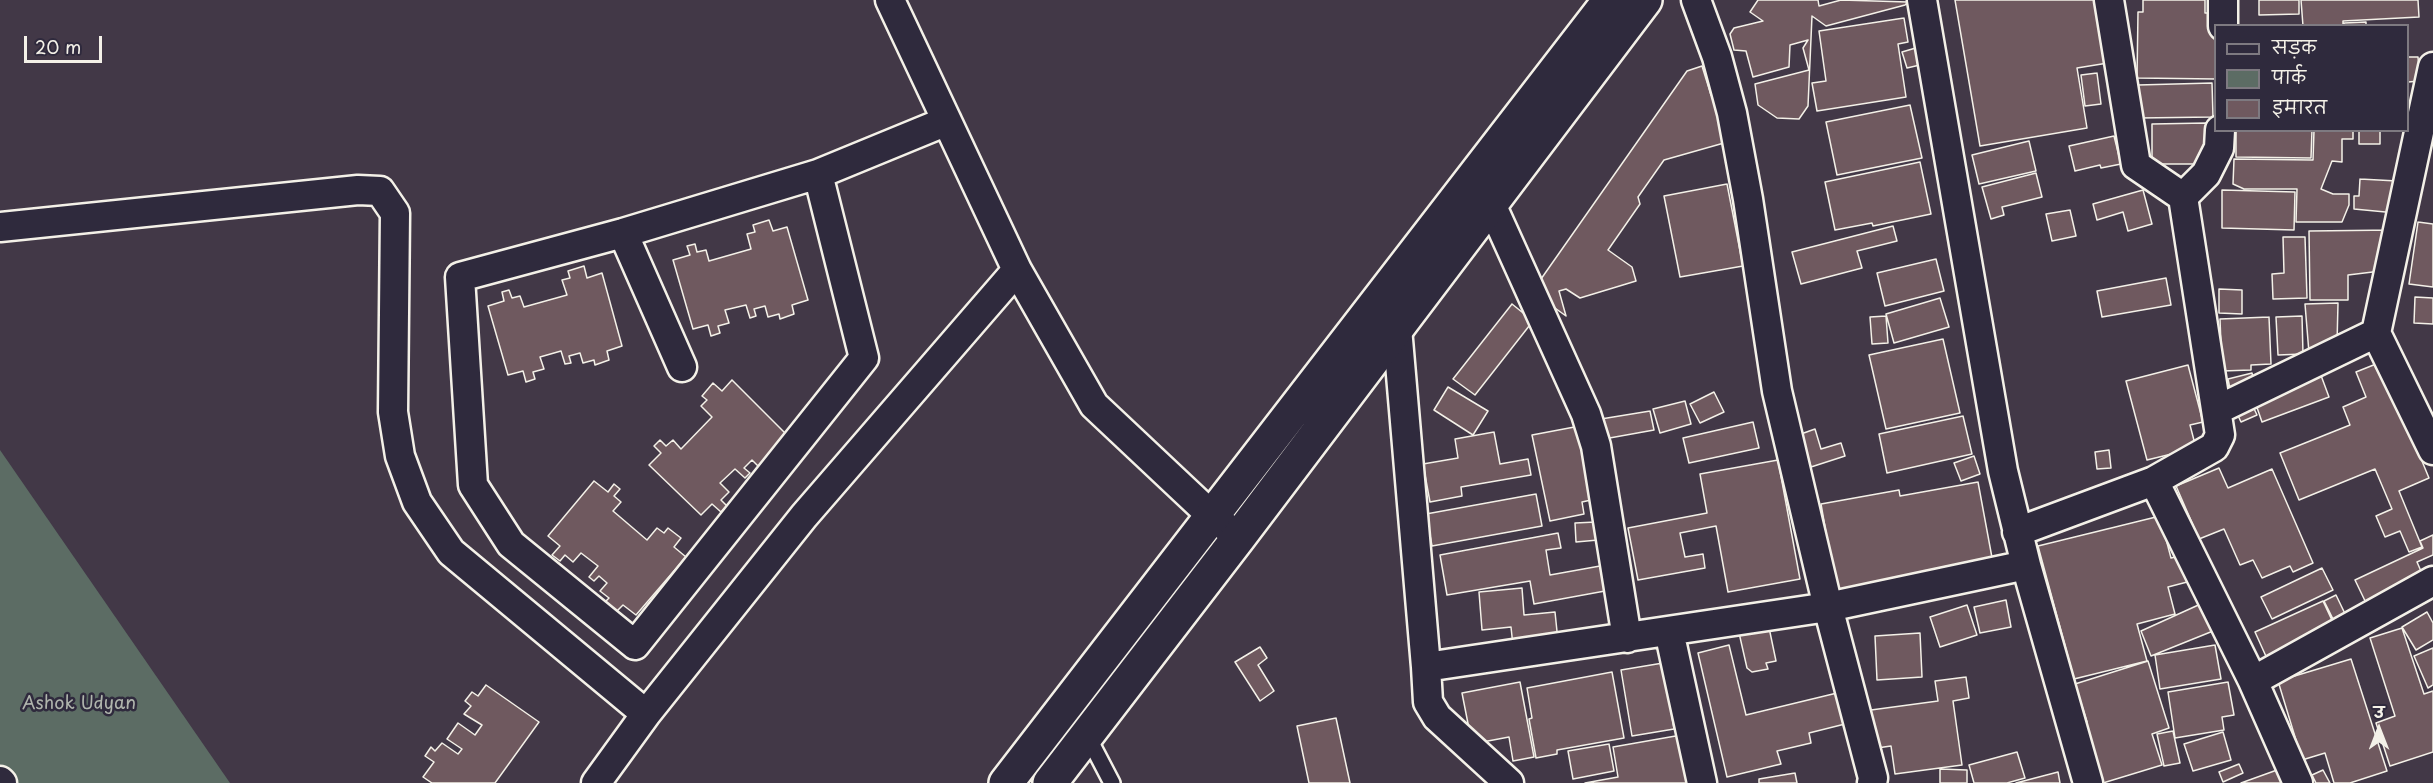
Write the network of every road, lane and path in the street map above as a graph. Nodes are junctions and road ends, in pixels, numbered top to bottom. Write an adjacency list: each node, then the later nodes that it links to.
1 (890, 0): 10 (street)
2 (1610, 0): 24 (main road)
3 (1645, 0): 14 (main road)
4 (1696, 0): 29 (street)
5 (1922, 0): 25 (street)
6 (2109, 0): 13 (street)
7 (2223, 0): 8 (street)
8 (2223, 24)
9 (2433, 67): 19 (street)
10 (947, 122): 12 (street); 17 (street)
11 (2220, 132): 13 (street)
12 (818, 174): 16 (street); 16 (street)
13 (2182, 197): 21 (street)
14 (1491, 204): 18 (main road); 31 (street)
15 (0, 227): 34 (street)
16 (623, 233): 20 (street)
17 (1017, 270): 24 (street); 34 (street)
18 (1397, 328): 26 (main road); 32 (street)
19 (2376, 333): 21 (street); 22 (street)
20 (682, 367)
21 (2217, 410): 23 (street)
22 (2433, 450)
23 (2154, 481): 25 (street); 33 (street)
24 (1212, 516): 26 (street); 37 (main road)
25 (2017, 532): 27 (street)
26 (1239, 537): 35 (main road)
27 (2026, 566): 29 (street); 43 (street)
28 (2433, 581): 33 (street)
29 (1828, 607): 30 (street); 42 (street)
30 (1669, 631): 31 (street); 41 (street)
31 (1627, 638): 32 (street)
32 (1426, 667): 40 (street)
33 (2253, 681): 44 (street)
34 (646, 714): 36 (street)
35 (1087, 735): 38 (main road); 39 (lane)
36 (596, 783)
37 (1006, 783)
38 (1050, 783)
39 (1112, 783)
40 (1509, 783)
41 (1702, 783)
42 (1872, 783)
43 (2088, 783)
44 (2298, 783)

